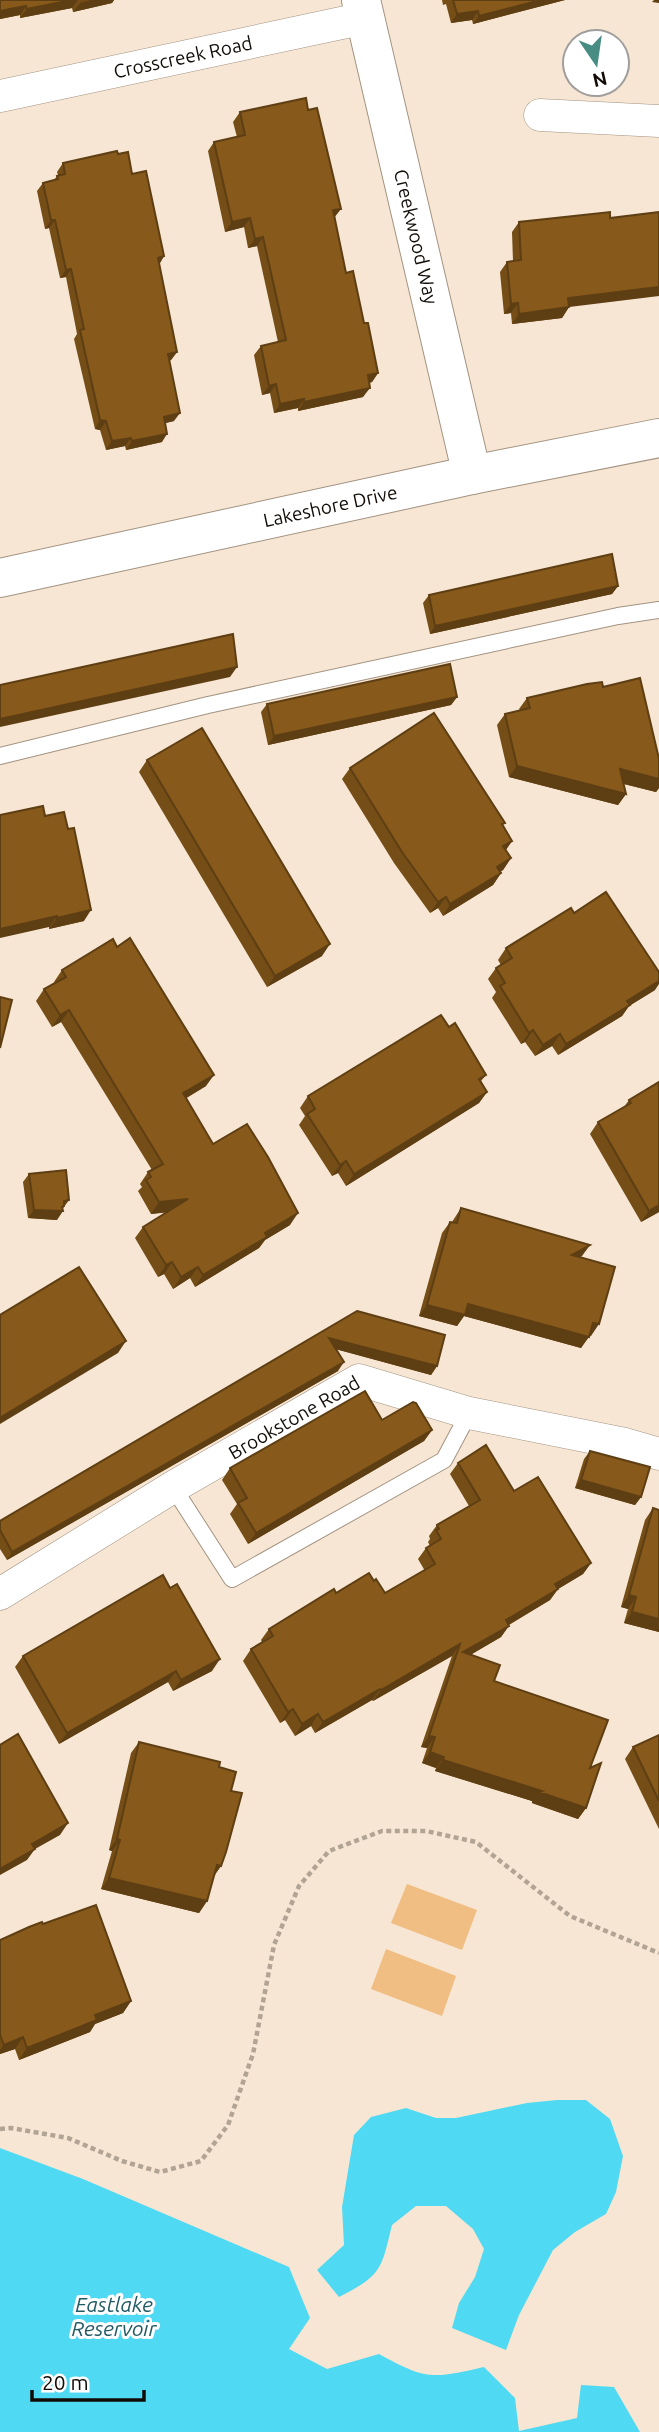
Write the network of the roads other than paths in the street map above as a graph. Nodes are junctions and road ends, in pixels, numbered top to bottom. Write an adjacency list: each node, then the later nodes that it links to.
1 (363, 9): 2 (street, Crosscreek Road); 6 (street, Creekwood Way)
2 (0, 96)
3 (540, 115): 4 (street)
4 (659, 121)
5 (659, 438): 6 (street, Lakeshore Drive)
6 (472, 475): 7 (street, Lakeshore Drive)
7 (0, 578)
8 (659, 610): 9 (lane)
9 (0, 756)
10 (469, 1413): 11 (street, Brookstone Road); 12 (street, Brookstone Road); 12 (lane)
11 (659, 1454)
12 (173, 1487): 13 (street, Brookstone Road)
13 (0, 1594)

